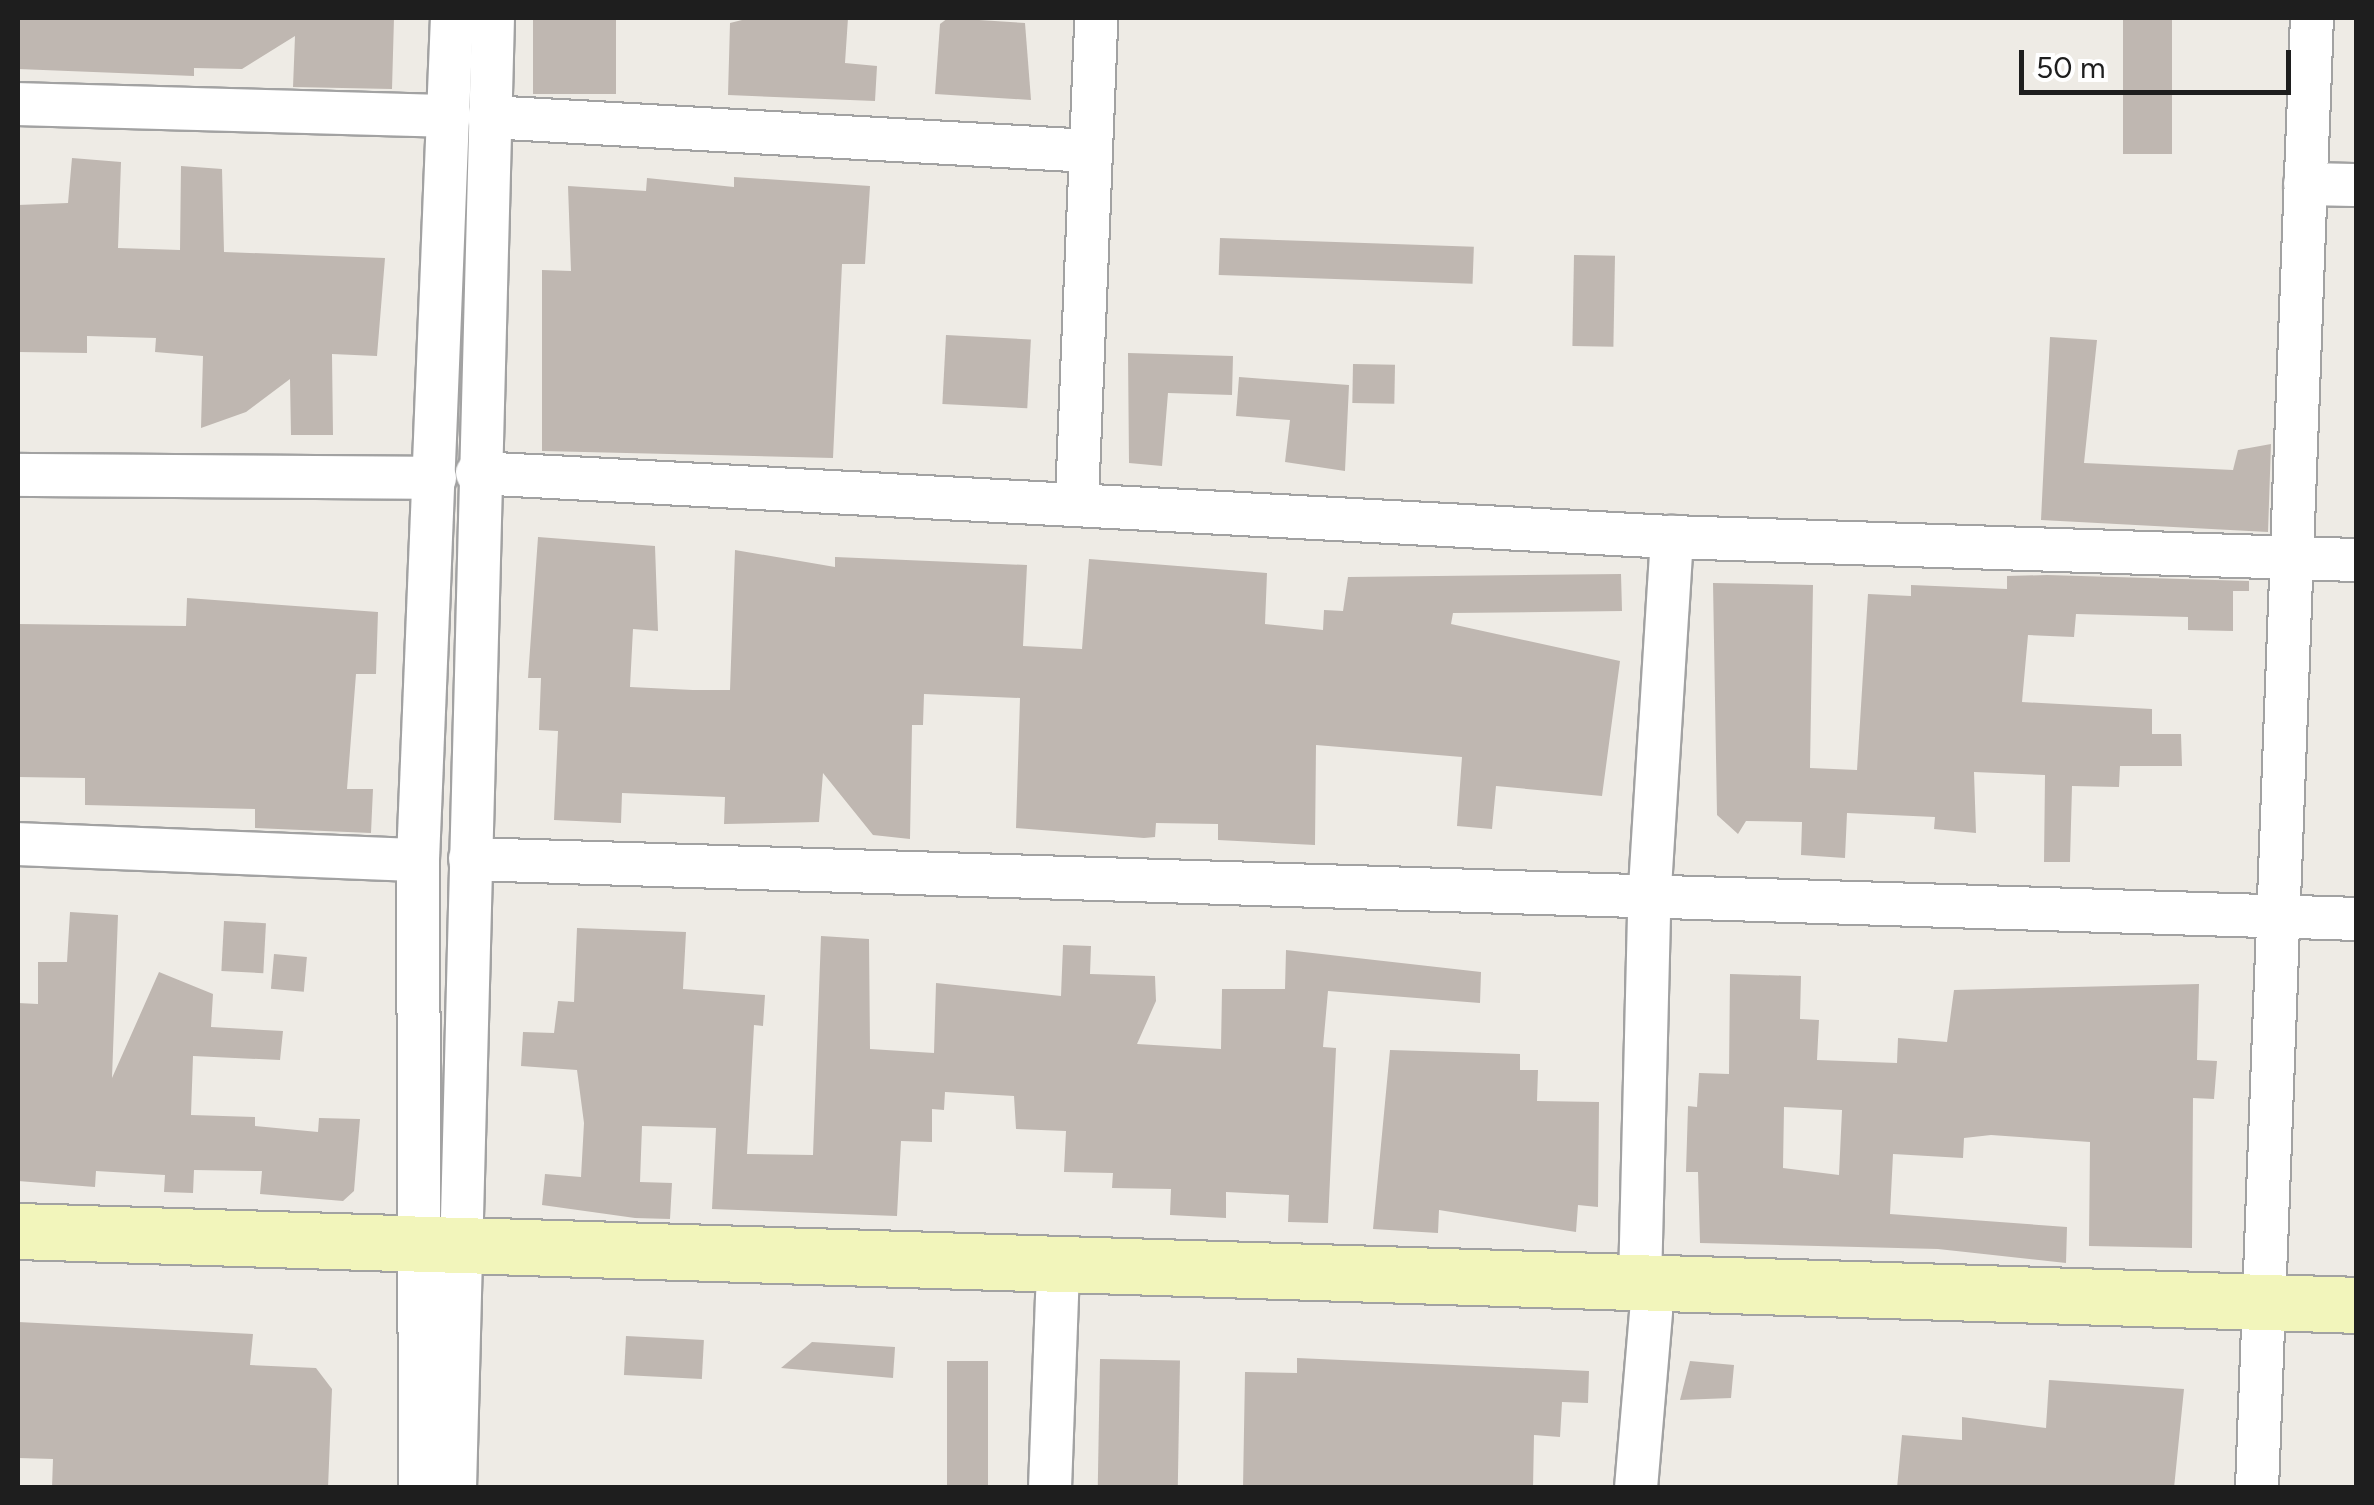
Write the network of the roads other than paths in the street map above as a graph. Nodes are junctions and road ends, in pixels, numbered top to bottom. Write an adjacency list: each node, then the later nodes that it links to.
1 (452, 18): 6 (street)
2 (493, 18): 6 (street)
3 (1096, 18): 7 (street)
4 (2312, 18): 8 (street)
5 (18, 104): 6 (street)
6 (469, 116): 7 (street); 10 (street); 12 (street)
7 (1090, 152): 13 (street)
8 (2305, 184): 9 (street); 15 (street)
9 (2356, 185)
10 (477, 473): 13 (street); 18 (street)
11 (18, 474): 12 (street)
12 (435, 478): 19 (street)
13 (1078, 500): 14 (street)
14 (1672, 536): 15 (street); 20 (street)
15 (2290, 559): 16 (street); 21 (street)
16 (2356, 560)
17 (18, 844): 19 (street)
18 (470, 859): 20 (street); 24 (street)
19 (418, 860): 24 (street)
20 (1649, 903): 21 (street); 27 (street)
21 (2278, 917): 22 (street); 29 (street)
22 (2356, 919)
23 (18, 1231): 24 (street)
24 (444, 1259): 25 (street); 26 (street); 27 (street); 31 (street); 32 (street)
25 (18, 1266)
26 (1057, 1293): 27 (street); 33 (street)
27 (1646, 1298): 29 (street); 34 (street)
28 (2356, 1304): 29 (street)
29 (2265, 1316): 30 (street); 35 (street)
30 (2356, 1331)
31 (420, 1488)
32 (455, 1488)
33 (1050, 1488)
34 (1636, 1488)
35 (2257, 1488)

